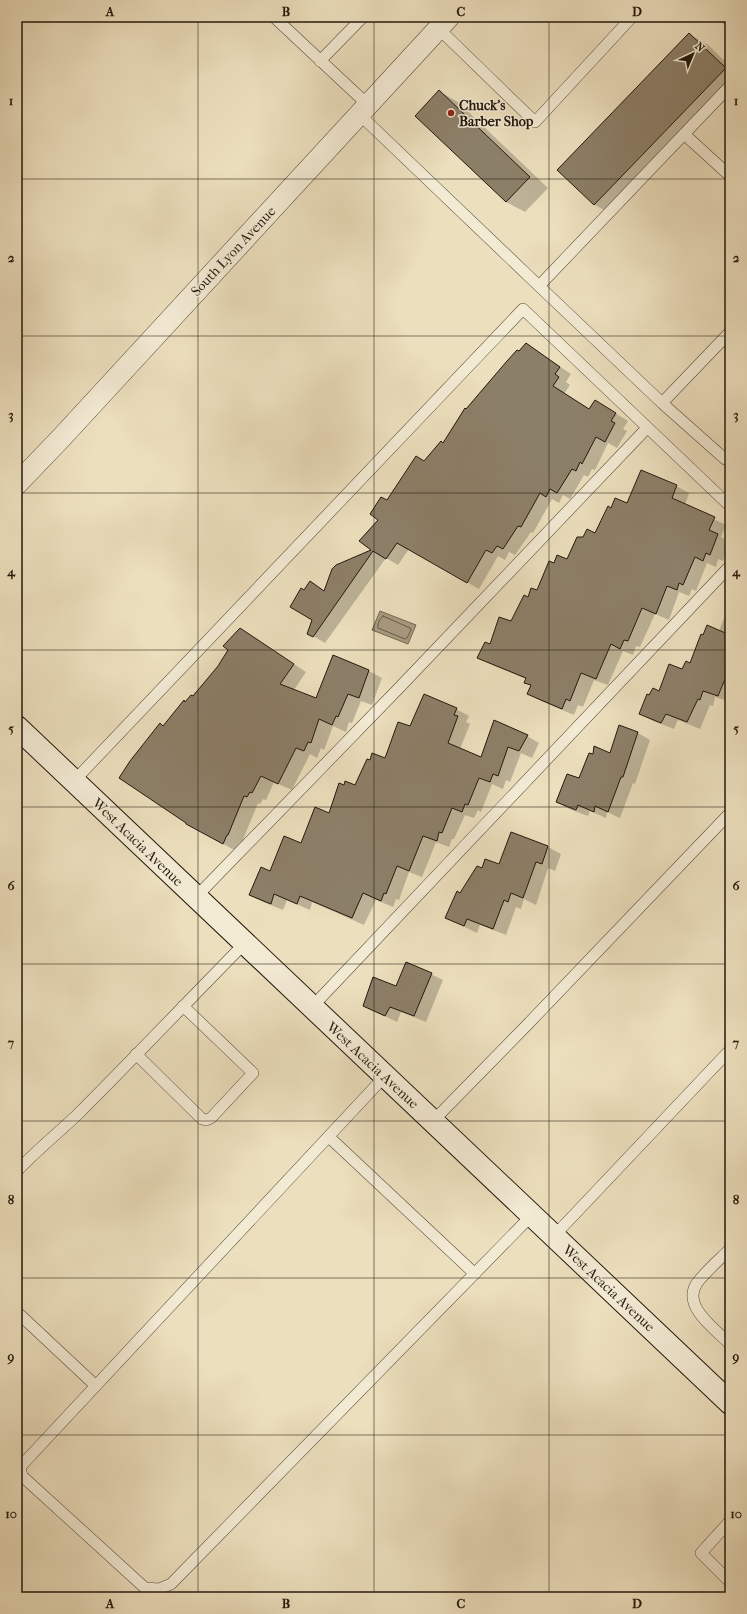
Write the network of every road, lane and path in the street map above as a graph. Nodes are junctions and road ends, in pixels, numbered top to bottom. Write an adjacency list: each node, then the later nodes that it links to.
1 (274, 17): 7 (lane)
2 (363, 17): 7 (lane)
3 (632, 17): 6 (lane)
4 (725, 17): 5 (lane)
5 (730, 20)
6 (444, 22): 9 (street, South Lyon Avenue)
7 (320, 61): 9 (lane)
8 (730, 86): 10 (lane)
9 (364, 110): 12 (lane); 17 (street, South Lyon Avenue)
10 (684, 134): 11 (lane); 12 (lane)
11 (730, 176)
12 (539, 286): 14 (lane)
13 (730, 332): 14 (lane)
14 (662, 402): 16 (lane)
15 (647, 428): 18 (lane); 21 (lane); 23 (lane)
16 (728, 459)
17 (17, 484)
18 (730, 506)
19 (730, 566): 26 (lane)
20 (17, 727): 21 (street, West Acacia Avenue)
21 (74, 781): 23 (street, West Acacia Avenue)
22 (730, 813): 30 (lane)
23 (196, 897): 24 (street, West Acacia Avenue)
24 (245, 943): 25 (lane); 26 (street, West Acacia Avenue)
25 (183, 1006): 28 (lane); 28 (lane)
26 (312, 1007): 29 (street, West Acacia Avenue)
27 (730, 1050): 34 (lane)
28 (136, 1054): 32 (lane)
29 (385, 1076): 30 (street, West Acacia Avenue); 31 (lane)
30 (433, 1122): 33 (street, West Acacia Avenue)
31 (329, 1137): 36 (lane); 39 (lane)
32 (17, 1171)
33 (532, 1215): 34 (street, West Acacia Avenue); 36 (lane)
34 (554, 1236): 40 (street, West Acacia Avenue)
35 (730, 1250): 38 (lane)
36 (475, 1274): 41 (lane)
37 (17, 1312): 39 (lane)
38 (730, 1344)
39 (96, 1386): 41 (lane)
40 (730, 1403)
41 (19, 1466)
42 (730, 1521): 43 (lane)
43 (730, 1582)

